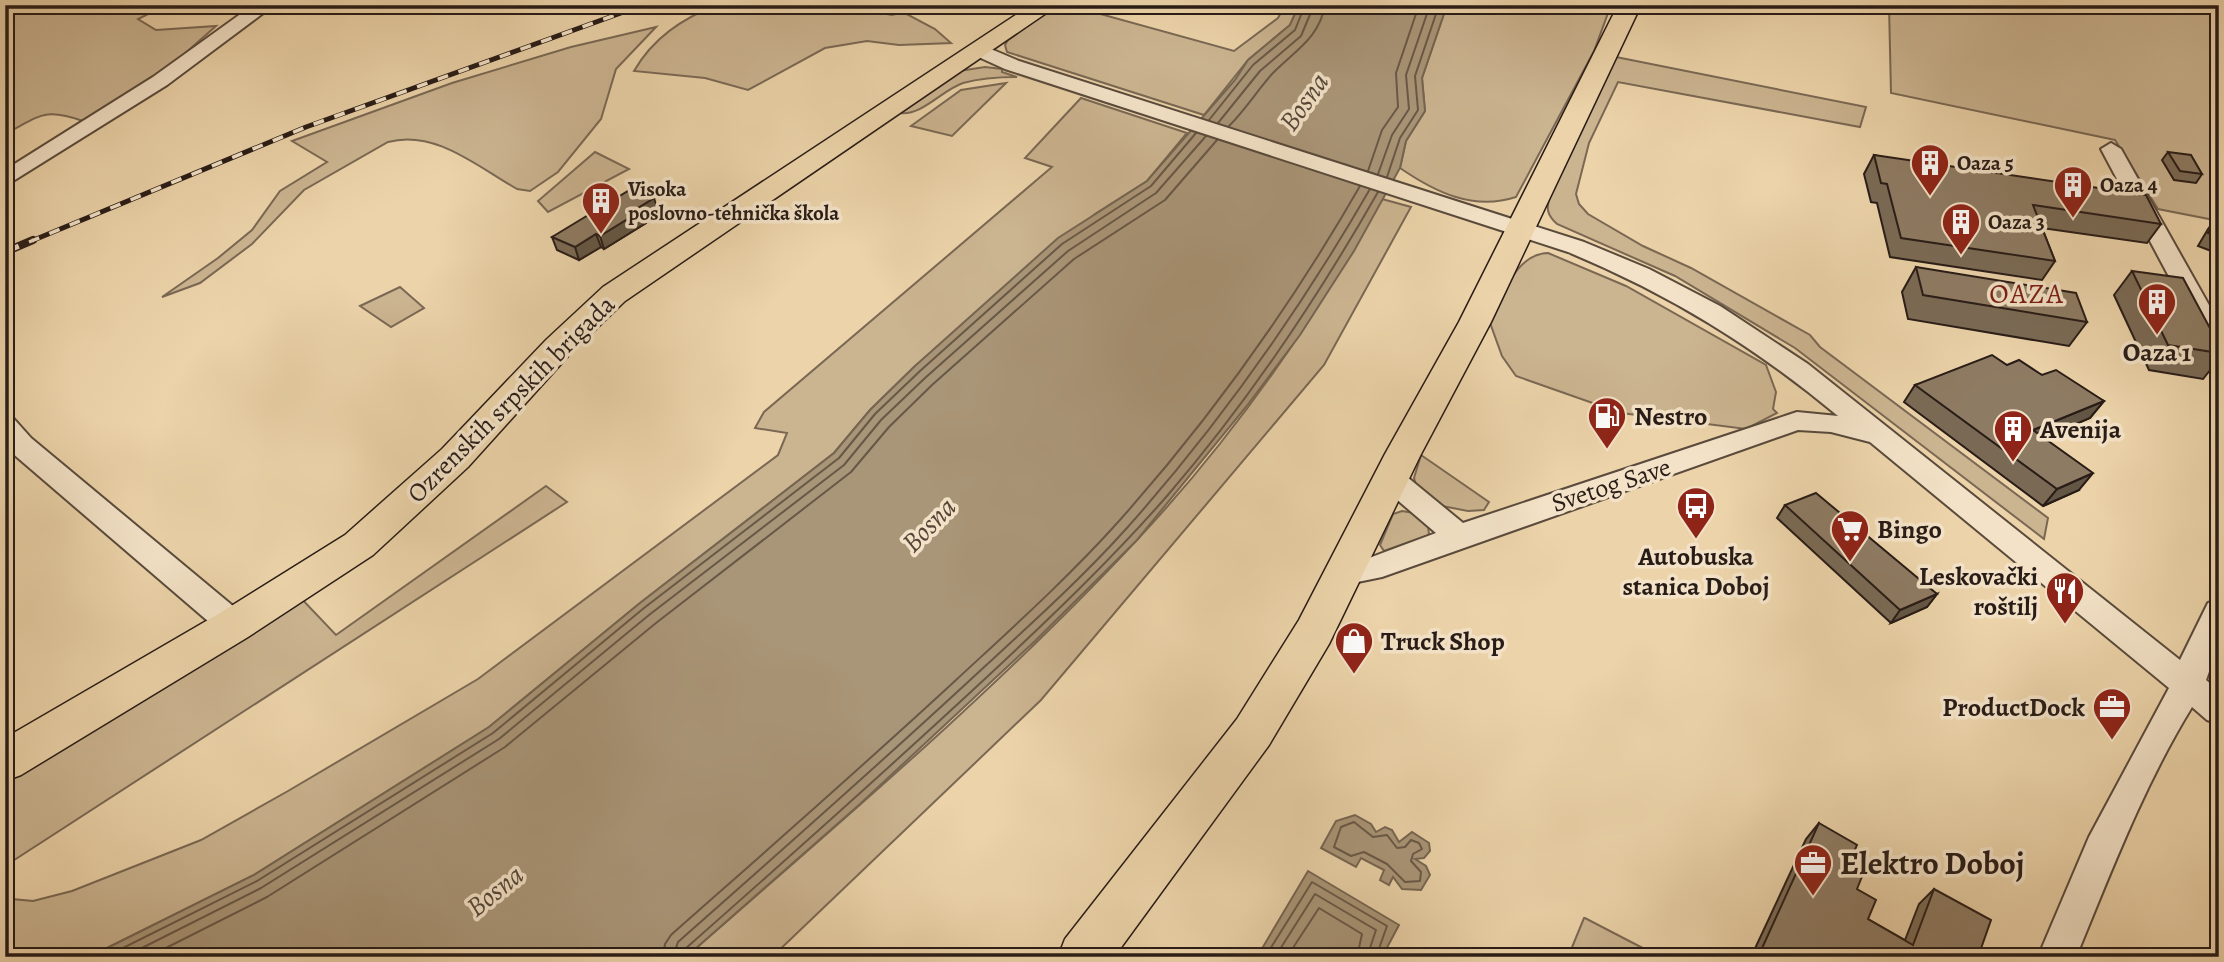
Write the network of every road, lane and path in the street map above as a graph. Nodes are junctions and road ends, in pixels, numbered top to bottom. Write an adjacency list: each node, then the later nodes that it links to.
1 (265, 5): 6 (street)
2 (1046, 5): 4 (main road, Ozrenskih srpskih brigada)
3 (1630, 5): 7 (main road)
4 (979, 50): 7 (street, Svetog Save); 17 (main road, Ozrenskih srpskih brigada)
5 (2111, 149): 8 (street)
6 (5, 180)
7 (1519, 229): 9 (street, Svetog Save); 13 (main road)
8 (2219, 346)
9 (1799, 370): 10 (street); 12 (street, Svetog Save)
10 (1797, 421): 12 (street, Svetog Save); 14 (street, Svetog Save)
11 (5, 426): 17 (street)
12 (1881, 436): 18 (street, Svetog Save)
13 (1391, 479): 14 (street); 15 (main road)
14 (1459, 536): 15 (street, Svetog Save)
15 (1343, 573): 21 (main road)
16 (2219, 612): 18 (street)
17 (234, 625): 20 (main road, Ozrenskih srpskih brigada)
18 (2188, 685): 19 (street, Svetog Save); 22 (street)
19 (2219, 710)
20 (5, 761)
21 (1083, 957)
22 (2057, 957)

